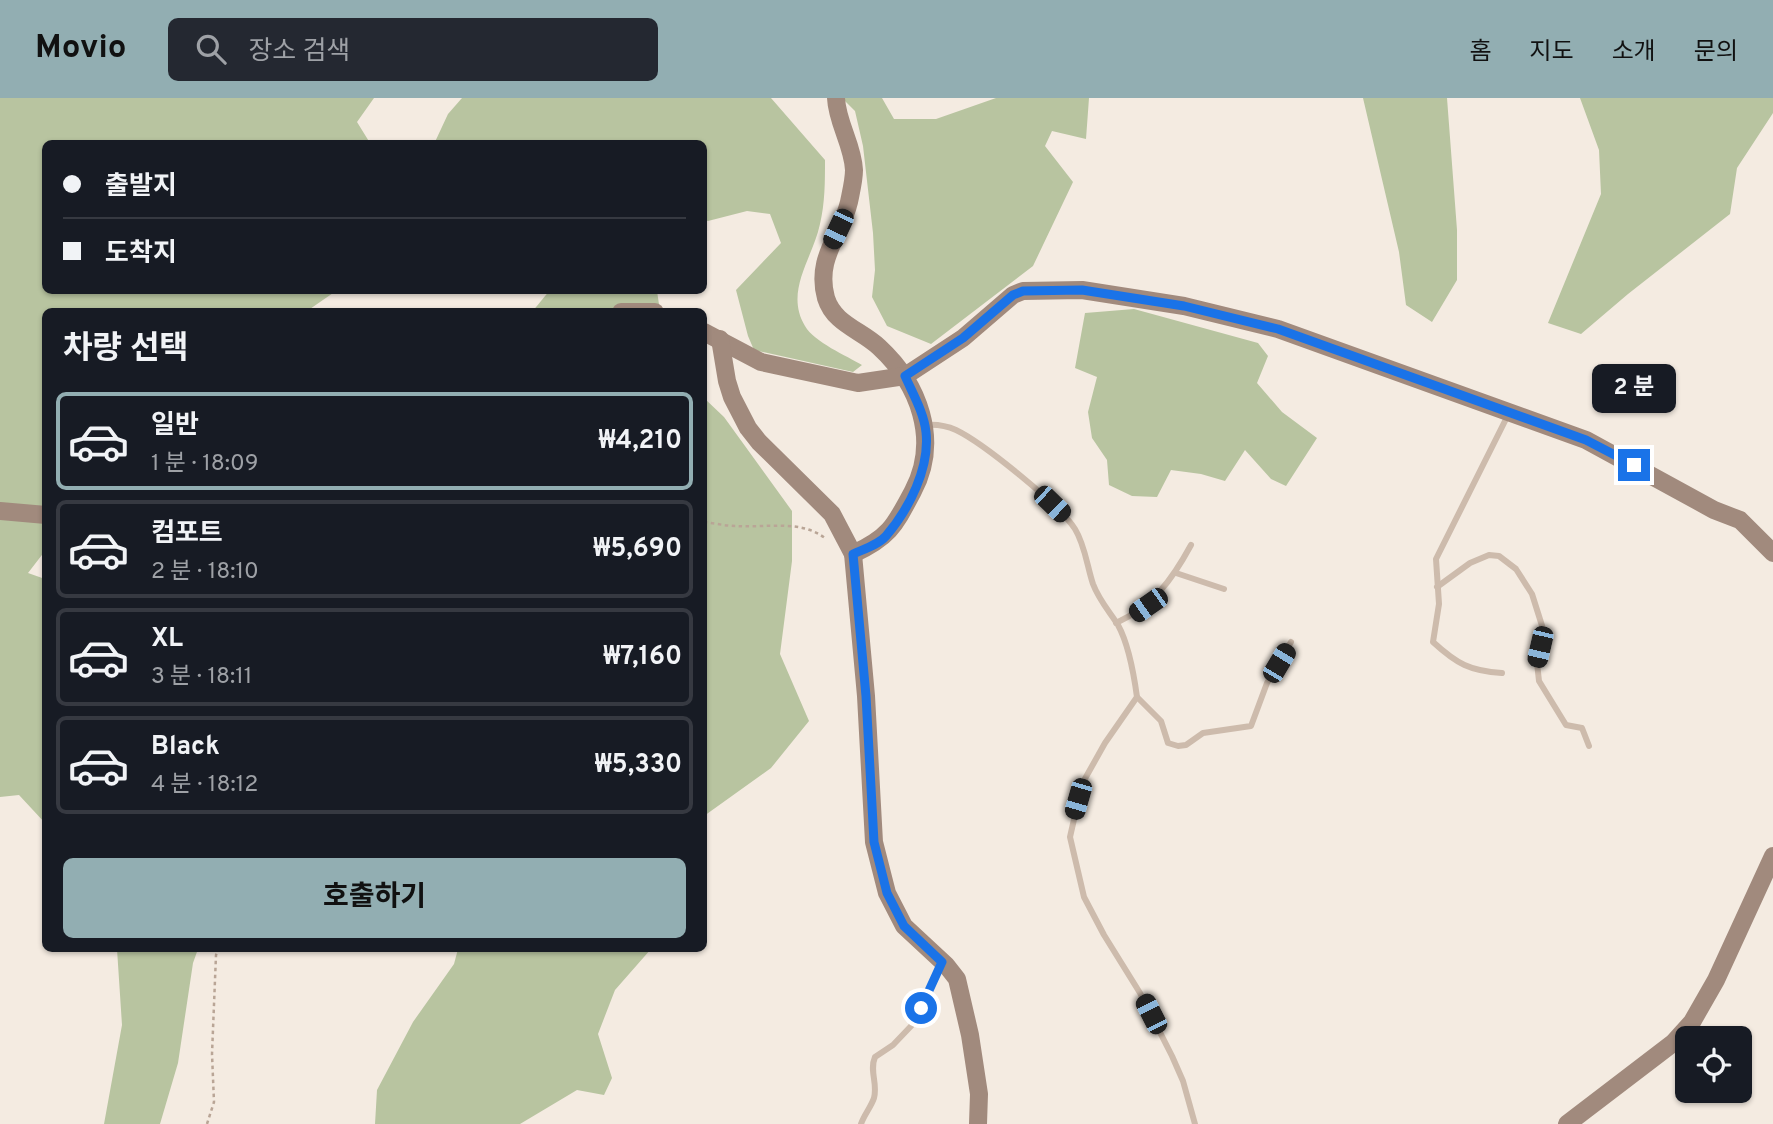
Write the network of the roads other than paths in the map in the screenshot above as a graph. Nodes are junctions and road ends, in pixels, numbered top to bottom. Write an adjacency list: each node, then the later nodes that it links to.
1 (836, 98): 3 (street)
2 (712, 336): 3 (street); 9 (street)
3 (905, 376): 4 (street); 5 (street)
4 (1509, 413): 10 (street); 12 (lane)
5 (925, 425): 9 (street); 14 (lane)
6 (0, 511): 7 (street)
7 (42, 516)
8 (1191, 545): 11 (lane)
9 (853, 554): 20 (street)
10 (1773, 554)
11 (1176, 573): 13 (lane); 14 (lane)
12 (1437, 587): 16 (lane); 18 (lane)
13 (1224, 589)
14 (1116, 623): 17 (lane)
15 (1291, 642): 17 (lane)
16 (1503, 673)
17 (1137, 698): 23 (lane)
18 (1589, 746)
19 (1773, 856): 24 (street)
20 (942, 962): 21 (lane); 22 (street)
21 (861, 1124)
22 (978, 1124)
23 (1195, 1124)
24 (1567, 1124)

